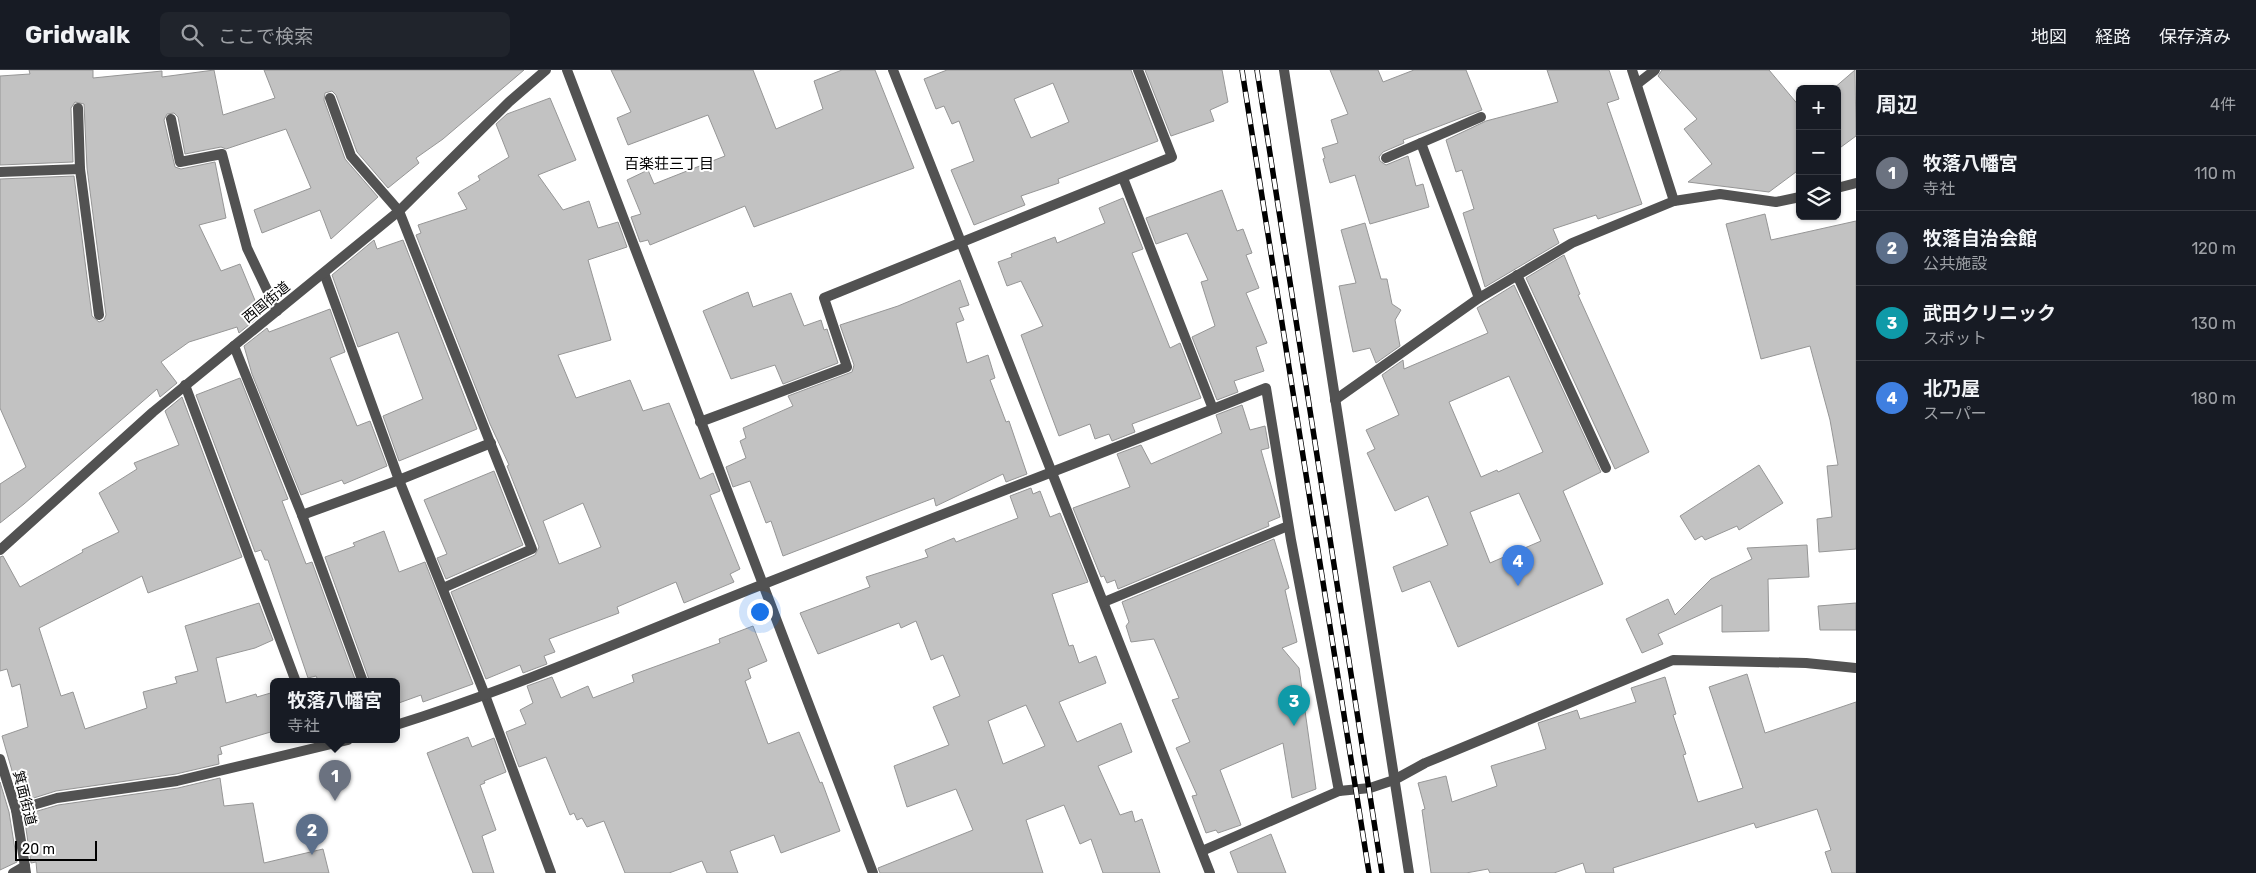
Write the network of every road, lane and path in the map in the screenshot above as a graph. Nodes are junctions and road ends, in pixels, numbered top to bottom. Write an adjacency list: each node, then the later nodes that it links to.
1 (546, 70): 22 (street, 西国街道)
2 (567, 70): 33 (street)
3 (893, 70): 23 (street)
4 (1138, 70): 17 (street)
5 (1284, 70): 31 (street)
6 (1632, 70): 8 (street)
7 (1655, 70): 8 (street)
8 (1637, 84): 21 (street)
9 (330, 98): 22 (street)
10 (78, 108): 15 (street)
11 (1481, 117): 13 (street)
12 (171, 119): 27 (street)
13 (1421, 143): 14 (street); 26 (street)
14 (1386, 158)
15 (80, 169): 16 (street); 28 (street)
16 (0, 172)
17 (1123, 178): 23 (street); 32 (street)
18 (1856, 183): 19 (street)
19 (1841, 187)
20 (1796, 197): 21 (street)
21 (1674, 202): 25 (street)
22 (399, 211): 24 (street, 西国街道); 34 (street)
23 (960, 241): 33 (street); 36 (street)
24 (324, 273): 27 (street, 西国街道); 37 (street)
25 (1517, 276): 26 (street); 35 (street)
26 (1478, 298): 31 (street)
27 (277, 311): 29 (street, 西国街道)
28 (99, 315)
29 (234, 346): 30 (street, 西国街道); 38 (street)
30 (185, 386): 40 (street, 西国街道); 45 (street)
31 (1335, 400): 51 (street)
32 (1212, 409): 36 (street); 39 (street)
33 (700, 422): 41 (street)
34 (491, 443): 37 (street); 42 (street)
35 (1606, 468)
36 (1053, 473): 41 (street); 43 (street)
37 (399, 480): 38 (street); 42 (street)
38 (302, 515): 46 (street)
39 (1288, 526): 43 (street); 52 (street)
40 (0, 550)
41 (762, 584): 47 (street); 58 (street)
42 (443, 588): 47 (street)
43 (1104, 602): 54 (street)
44 (1856, 668): 51 (street)
45 (294, 678)
46 (362, 678)
47 (485, 695): 48 (street); 57 (street)
48 (400, 724)
49 (319, 744): 53 (street)
50 (0, 759): 53 (street, 箕面街道)
51 (1394, 780): 52 (street); 60 (street)
52 (1339, 791): 54 (street)
53 (16, 810): 55 (street, 箕面街道)
54 (1202, 851): 59 (street)
55 (25, 869): 56 (street)
56 (13, 873)
57 (552, 873)
58 (873, 873)
59 (1210, 873)
60 (1409, 873)

